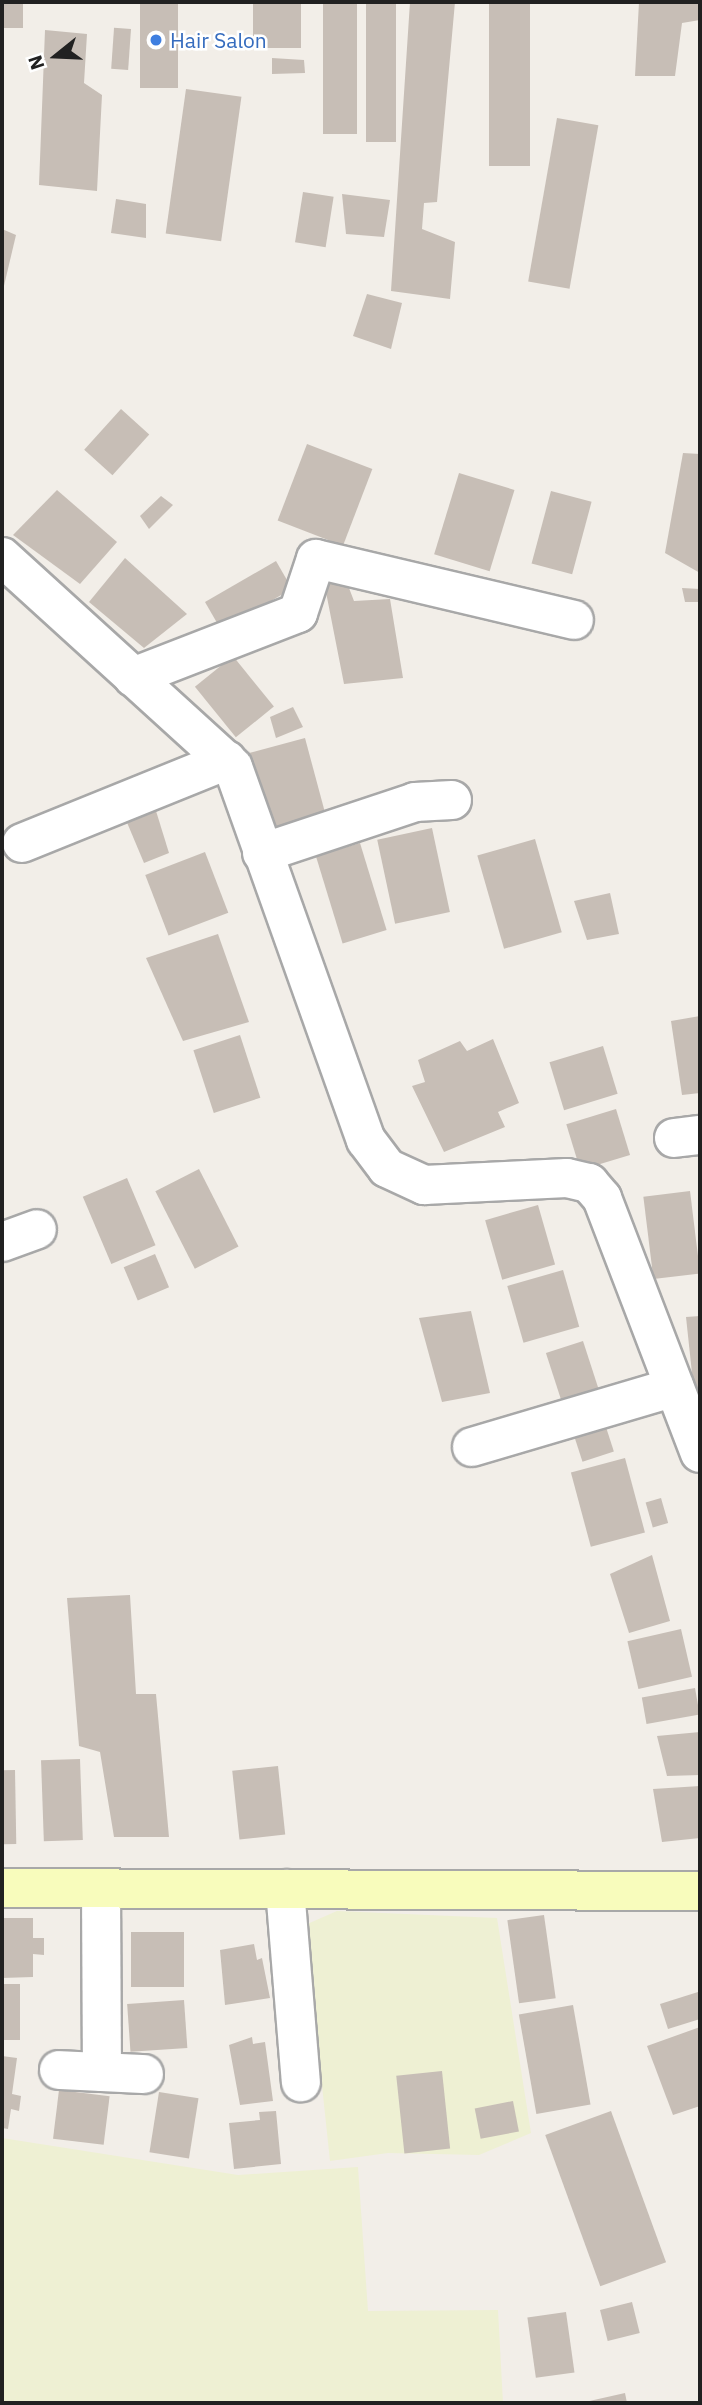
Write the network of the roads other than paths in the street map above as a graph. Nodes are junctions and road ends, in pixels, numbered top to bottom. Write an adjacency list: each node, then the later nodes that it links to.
1 (2, 557): 3 (street)
2 (574, 620): 3 (street)
3 (133, 677): 4 (street)
4 (227, 760): 6 (street); 7 (street)
5 (452, 800): 7 (street)
6 (22, 843)
7 (262, 853): 10 (street)
8 (37, 1229): 9 (street)
9 (2, 1242)
10 (674, 1387): 11 (street); 12 (street)
11 (472, 1447)
12 (700, 1453)
13 (2, 1888): 14 (street)
14 (101, 1888): 15 (street); 18 (street)
15 (285, 1889): 16 (street); 20 (street)
16 (700, 1891)
17 (59, 2070): 18 (street)
18 (102, 2072): 19 (street)
19 (144, 2074)
20 (300, 2082)

